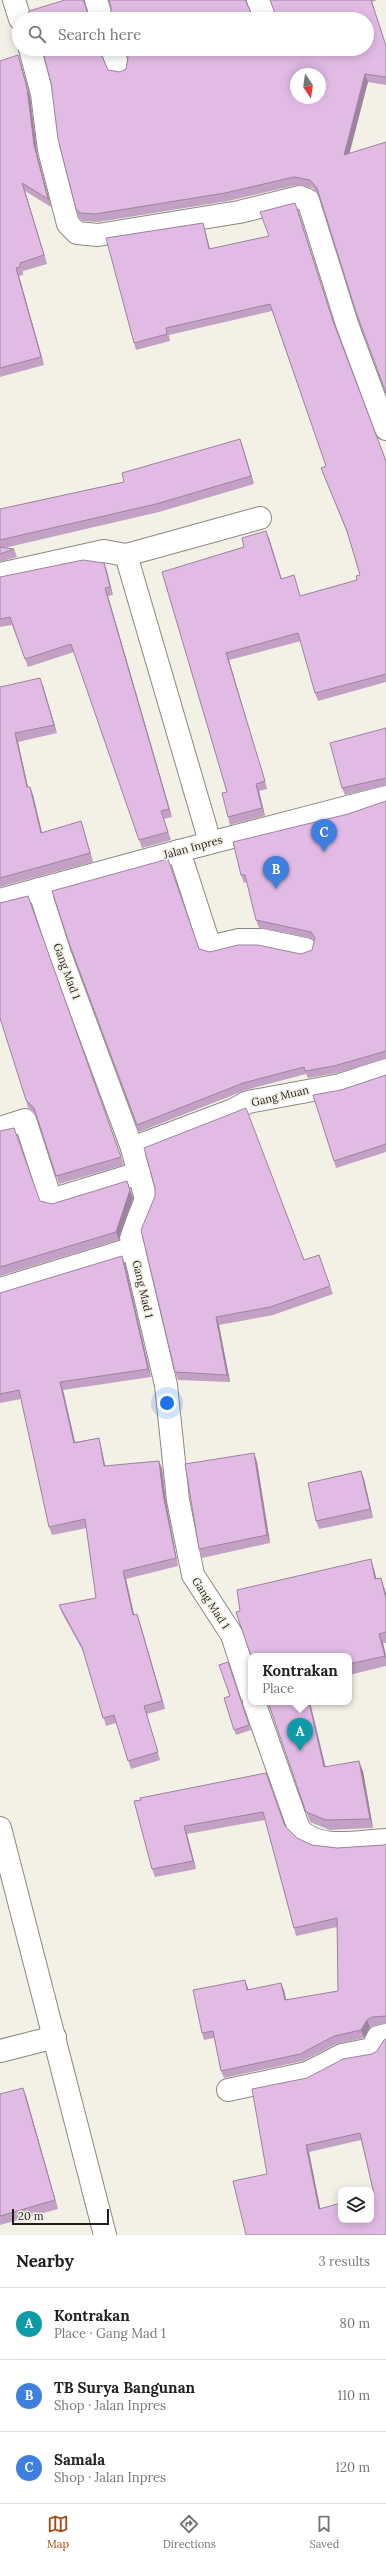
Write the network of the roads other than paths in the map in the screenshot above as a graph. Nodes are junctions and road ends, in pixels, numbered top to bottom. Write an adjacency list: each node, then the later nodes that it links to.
1 (14, 0): 4 (street)
2 (96, 0): 5 (street)
3 (258, 0): 6 (street)
4 (18, 12)
5 (100, 12)
6 (263, 12)
7 (32, 56): 10 (street)
8 (114, 56): 9 (street)
9 (119, 69)
10 (386, 429)
11 (260, 518): 12 (street)
12 (126, 555): 13 (street); 15 (street)
13 (0, 574)
14 (386, 797): 15 (street, Jalan Inpres)
15 (210, 842): 16 (street, Jalan Inpres)
16 (179, 851): 17 (street, Jalan Inpres); 19 (street)
17 (39, 889): 18 (street, Jalan Inpres); 22 (street, Gang Mad 1)
18 (0, 900)
19 (306, 949)
20 (386, 1070): 22 (street, Gang Muan)
21 (0, 1128): 23 (street)
22 (132, 1148): 23 (street, Gang Mad 1)
23 (138, 1173): 24 (street, Gang Mad 1)
24 (134, 1248): 25 (street); 26 (street, Gang Mad 1)
25 (0, 1289)
26 (248, 1684)
27 (255, 1705): 29 (street)
28 (0, 1828): 31 (street)
29 (386, 1840)
30 (386, 2035): 33 (street)
31 (55, 2037): 32 (street); 34 (street)
32 (0, 2051)
33 (228, 2090)
34 (105, 2235)

